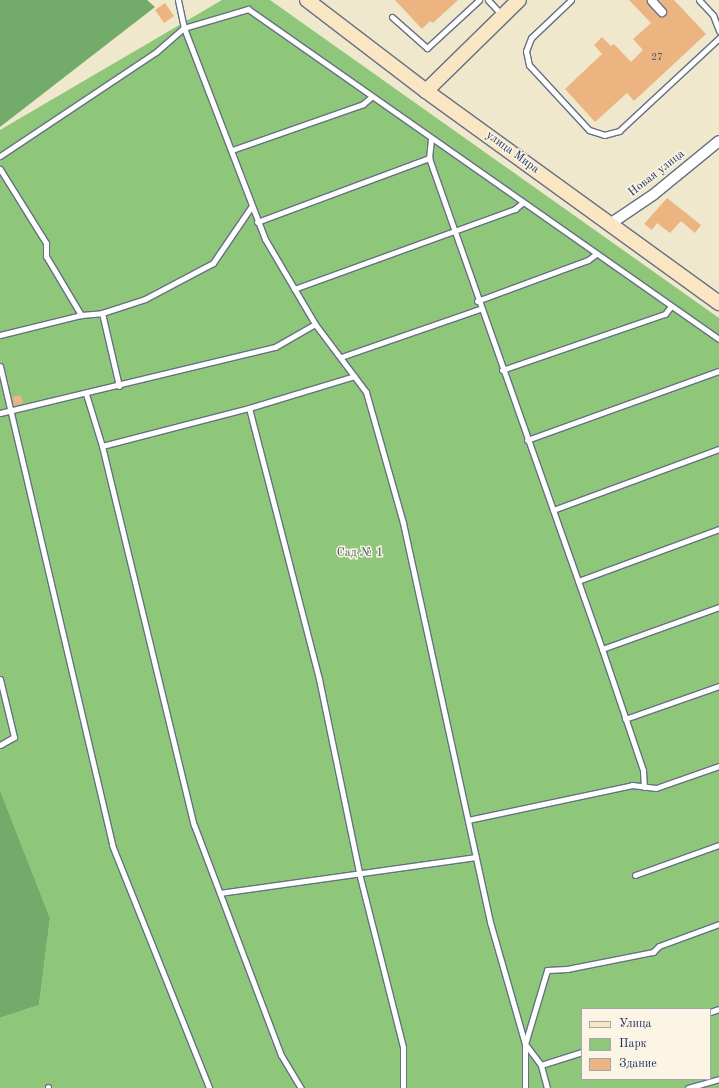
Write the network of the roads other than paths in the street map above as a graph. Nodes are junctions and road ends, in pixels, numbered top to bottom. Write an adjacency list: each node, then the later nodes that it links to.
1 (178, 0): 12 (lane)
2 (307, 0): 15 (main road, улица Мира)
3 (479, 0): 11 (lane)
4 (488, 0): 10 (lane)
5 (519, 0): 10 (main road)
6 (571, 0): 14 (lane)
7 (699, 0): 13 (lane)
8 (652, 1): 9 (street)
9 (662, 12)
10 (503, 16): 15 (main road)
11 (392, 17)
12 (184, 28): 16 (lane); 19 (lane); 20 (lane)
13 (719, 31)
14 (719, 38)
15 (426, 91): 26 (main road, улица Мира)
16 (371, 96): 17 (lane); 19 (lane)
17 (431, 139): 21 (lane); 23 (lane)
18 (719, 141): 26 (street, Новая улица)
19 (232, 150): 24 (lane)
20 (0, 156)
21 (429, 158): 25 (lane); 27 (lane)
22 (0, 169): 35 (lane)
23 (522, 203): 27 (lane); 28 (lane)
24 (251, 207): 25 (lane); 34 (lane)
25 (257, 222): 29 (lane)
26 (610, 224): 31 (main road, улица Мира)
27 (454, 231): 29 (lane); 30 (lane)
28 (596, 254): 30 (lane); 32 (lane)
29 (294, 289): 36 (lane)
30 (477, 301): 33 (lane)
31 (719, 303)
32 (671, 306): 38 (lane); 41 (lane)
33 (480, 309): 39 (lane); 41 (lane)
34 (102, 313): 35 (lane); 44 (lane)
35 (81, 315): 37 (lane)
36 (315, 324): 39 (lane); 44 (lane)
37 (0, 335)
38 (719, 339)
39 (341, 357): 43 (lane)
40 (0, 366): 47 (lane)
41 (502, 370): 49 (lane)
42 (719, 371): 49 (lane)
43 (354, 376): 46 (lane); 63 (lane)
44 (119, 386): 45 (lane)
45 (86, 394): 47 (lane); 50 (lane)
46 (249, 408): 50 (lane); 66 (lane)
47 (10, 411): 48 (lane); 74 (lane)
48 (0, 413)
49 (528, 440): 52 (lane)
50 (102, 446): 68 (lane)
51 (719, 449): 52 (lane)
52 (553, 510): 54 (lane)
53 (719, 529): 54 (lane)
54 (578, 581): 56 (lane)
55 (719, 607): 56 (lane)
56 (602, 649): 59 (lane)
57 (0, 679): 60 (lane)
58 (719, 686): 59 (lane)
59 (625, 719): 62 (lane)
60 (0, 745)
61 (719, 766): 62 (lane)
62 (644, 786): 63 (lane)
63 (468, 820): 65 (lane)
64 (719, 845): 67 (lane)
65 (474, 857): 66 (lane); 70 (lane)
66 (359, 873): 68 (lane); 76 (lane)
67 (635, 875)
68 (220, 893): 75 (lane)
69 (719, 924): 70 (lane)
70 (525, 1044): 72 (lane); 77 (lane)
71 (581, 1052): 72 (lane)
72 (541, 1065): 78 (lane)
73 (719, 1080): 79 (lane)
74 (209, 1088)
75 (301, 1088)
76 (403, 1088)
77 (525, 1088)
78 (547, 1088)
79 (688, 1088)

